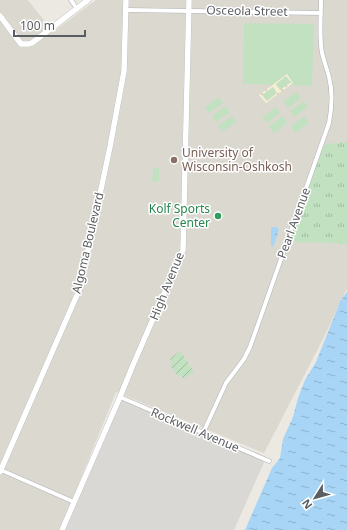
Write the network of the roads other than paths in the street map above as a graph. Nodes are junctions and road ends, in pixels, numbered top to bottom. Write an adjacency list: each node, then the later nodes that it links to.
1 (71, 0): 6 (street)
2 (88, 0): 6 (main road)
3 (126, 0): 7 (main road, Algoma Boulevard)
4 (189, 0): 8 (main road, High Avenue)
5 (321, 0): 9 (street, Pearl Avenue)
6 (77, 8): 10 (main road)
7 (126, 10): 8 (street, Osceola Street); 14 (main road, Algoma Boulevard)
8 (189, 10): 9 (street, Osceola Street); 11 (main road, High Avenue)
9 (321, 13): 12 (street, Pearl Avenue)
10 (0, 16)
11 (120, 398): 12 (street, Rockwell Avenue); 15 (main road, High Avenue)
12 (203, 433): 13 (street, Rockwell Avenue)
13 (269, 461)
14 (0, 471): 15 (street)
15 (74, 502): 16 (main road, High Avenue)
16 (62, 530)

